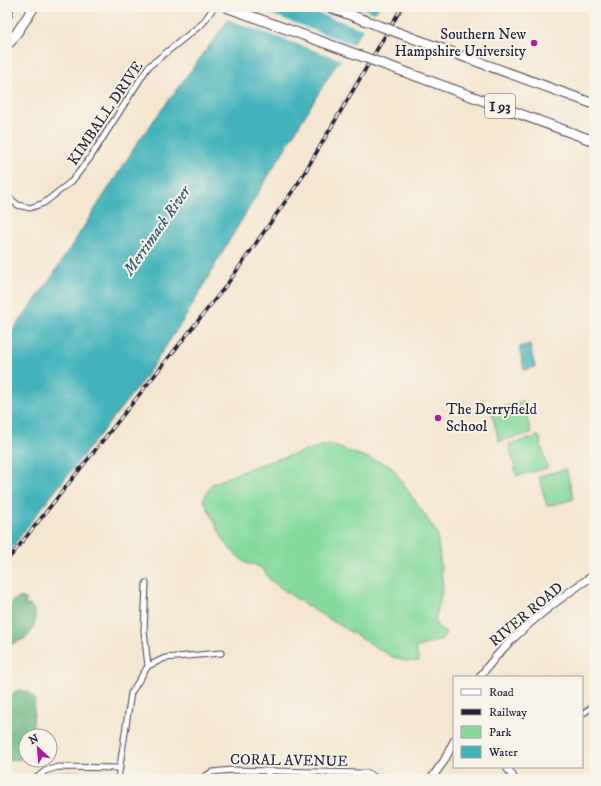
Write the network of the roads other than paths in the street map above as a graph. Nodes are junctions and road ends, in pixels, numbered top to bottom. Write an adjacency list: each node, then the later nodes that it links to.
1 (9, 7): 6 (highway)
2 (34, 7): 7 (highway)
3 (214, 7): 10 (street, KIMBALL DRIVE)
4 (226, 7): 9 (highway, I 93, bridge)
5 (329, 7): 8 (highway, I 93, bridge)
6 (7, 15)
7 (7, 45)
8 (594, 104)
9 (594, 141)
10 (7, 196)
11 (594, 575): 15 (street, RIVER ROAD)
12 (146, 583): 14 (street)
13 (221, 653): 14 (street)
14 (148, 666): 19 (street)
15 (481, 676)
16 (594, 706): 17 (street)
17 (583, 713)
18 (453, 743): 27 (street)
19 (120, 768): 22 (street); 23 (street)
20 (508, 768): 28 (street)
21 (269, 772): 24 (street, CORAL AVENUE); 25 (street); 26 (street, CORAL AVENUE)
22 (35, 779)
23 (118, 779)
24 (201, 779)
25 (266, 779)
26 (378, 779)
27 (431, 779)
28 (514, 779)

